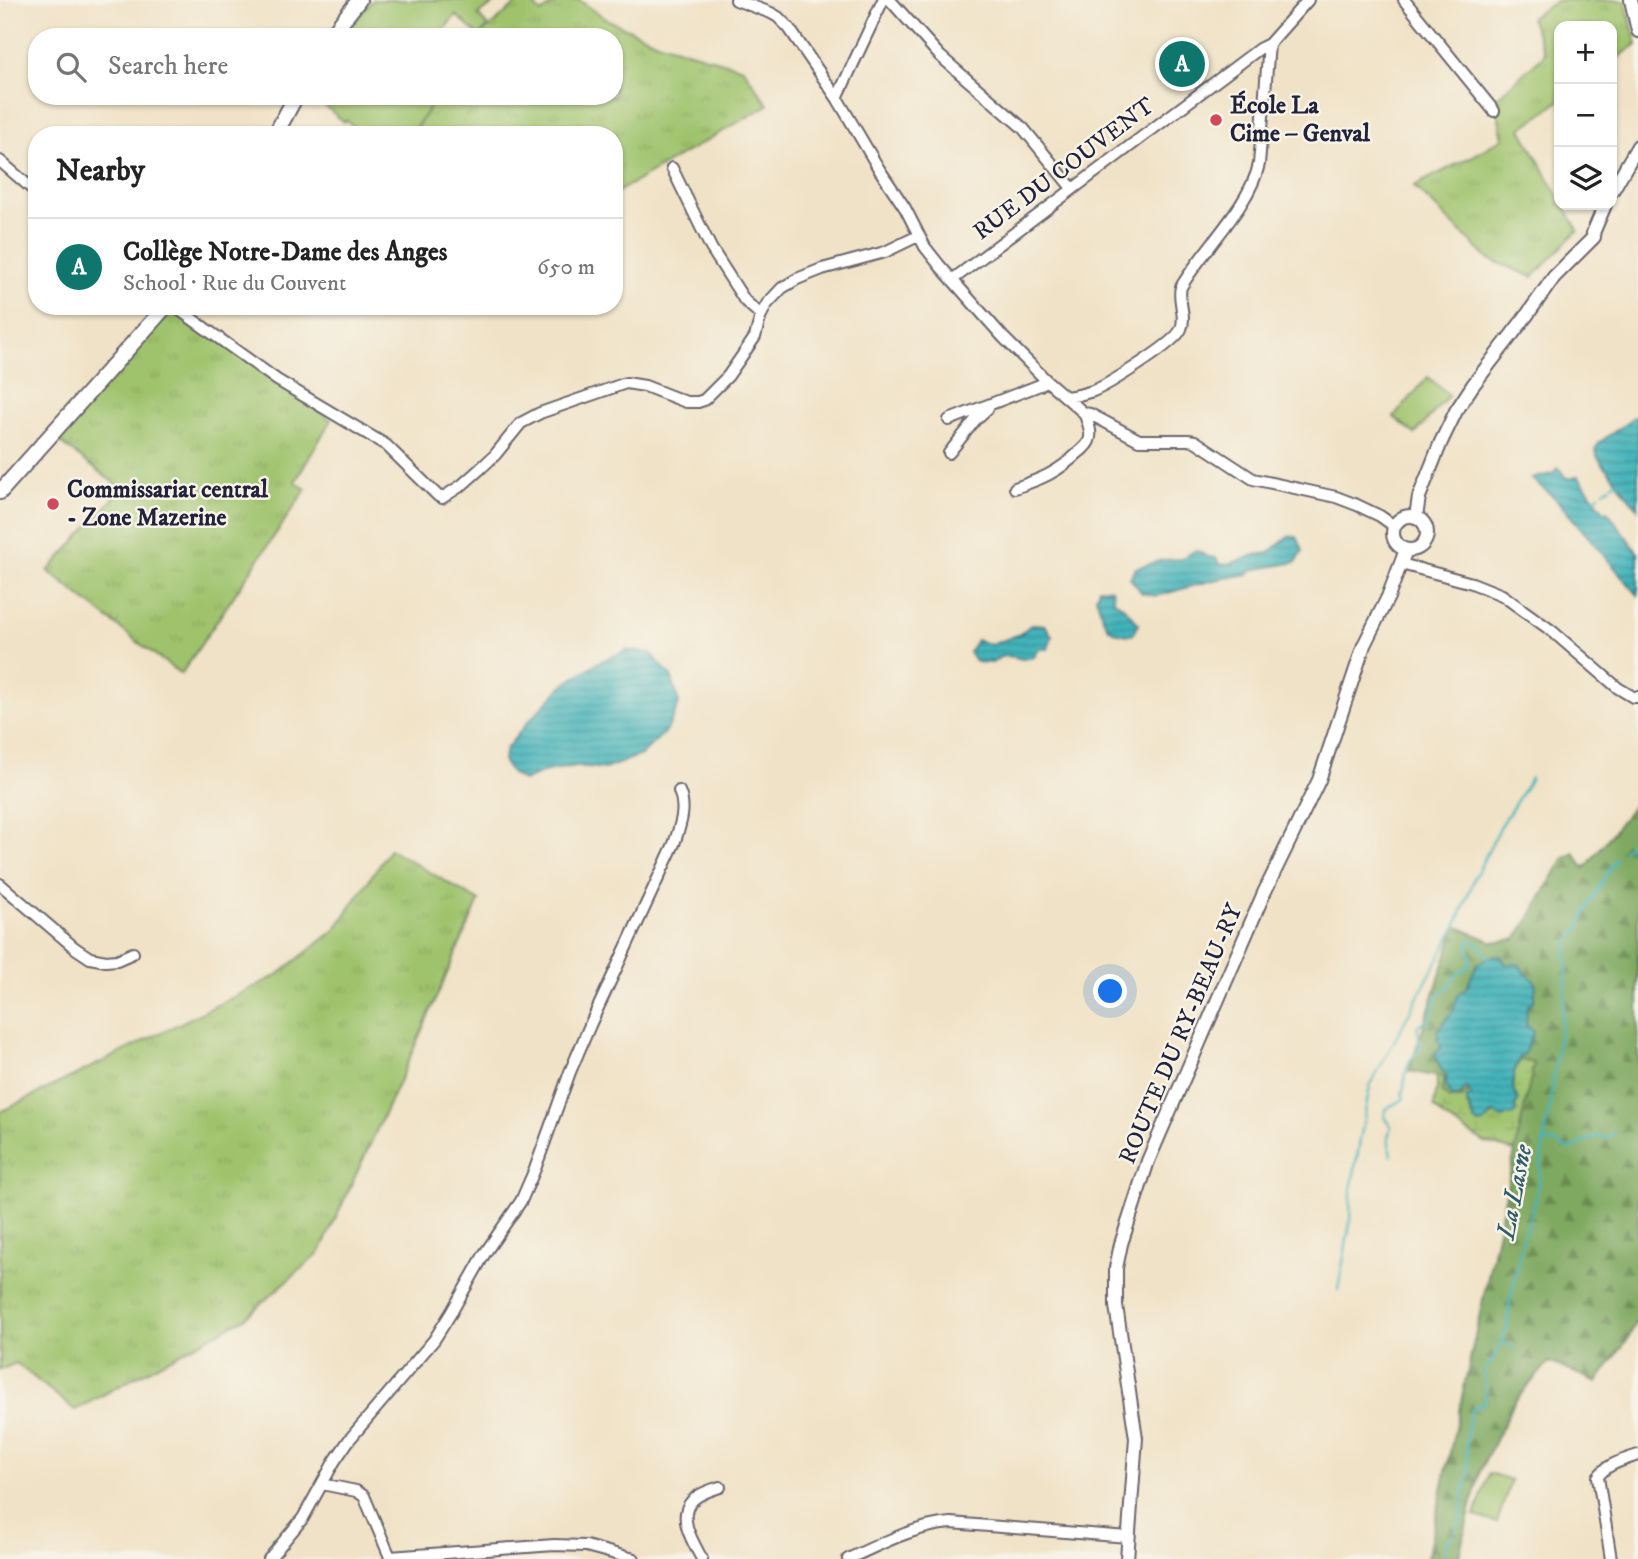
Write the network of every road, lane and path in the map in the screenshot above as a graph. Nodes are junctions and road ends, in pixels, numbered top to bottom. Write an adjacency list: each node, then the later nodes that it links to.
1 (359, 0): 8 (main road)
2 (736, 0): 11 (street)
3 (883, 0): 11 (street)
4 (890, 0): 20 (street)
5 (1308, 0): 10 (street, RUE DU COUVENT)
6 (1404, 0): 13 (street)
7 (1631, 0): 9 (street)
8 (337, 28)
9 (1638, 31)
10 (1269, 44): 20 (street, RUE DU COUVENT); 28 (street)
11 (837, 98): 22 (street)
12 (291, 105): 14 (main road)
13 (1494, 111)
14 (280, 126)
15 (1638, 146): 18 (street)
16 (2, 166): 19 (street)
17 (672, 168): 26 (street)
18 (1617, 182)
19 (28, 186)
20 (1072, 188): 23 (street, RUE DU COUVENT)
21 (1603, 210): 35 (street)
22 (919, 236): 23 (street); 26 (street)
23 (952, 279): 27 (street)
24 (158, 315): 34 (main road)
25 (187, 315): 26 (street)
26 (761, 316)
27 (1046, 380): 28 (street); 29 (street)
28 (1066, 397): 30 (street)
29 (992, 404): 31 (street); 32 (street)
30 (1084, 413): 33 (street); 36 (street)
31 (948, 420)
32 (949, 453)
33 (1015, 488)
34 (0, 492)
35 (1416, 517): 36 (street); 37 (street)
36 (1394, 526): 37 (street)
37 (1406, 550): 38 (street, ROUTE DU RY-BEAU-RY)
38 (1401, 564): 39 (street); 46 (street, ROUTE DU RY-BEAU-RY)
39 (1638, 697)
40 (679, 791): 44 (street)
41 (0, 884): 42 (street)
42 (133, 953)
43 (1638, 1454): 53 (street)
44 (322, 1484): 47 (street); 48 (street)
45 (720, 1487): 50 (street)
46 (1128, 1537): 51 (street); 52 (street, ROUTE DU RY-BEAU-RY)
47 (390, 1558): 49 (street)
48 (269, 1559)
49 (634, 1559)
50 (702, 1559)
51 (848, 1559)
52 (1126, 1559)
53 (1611, 1559)

